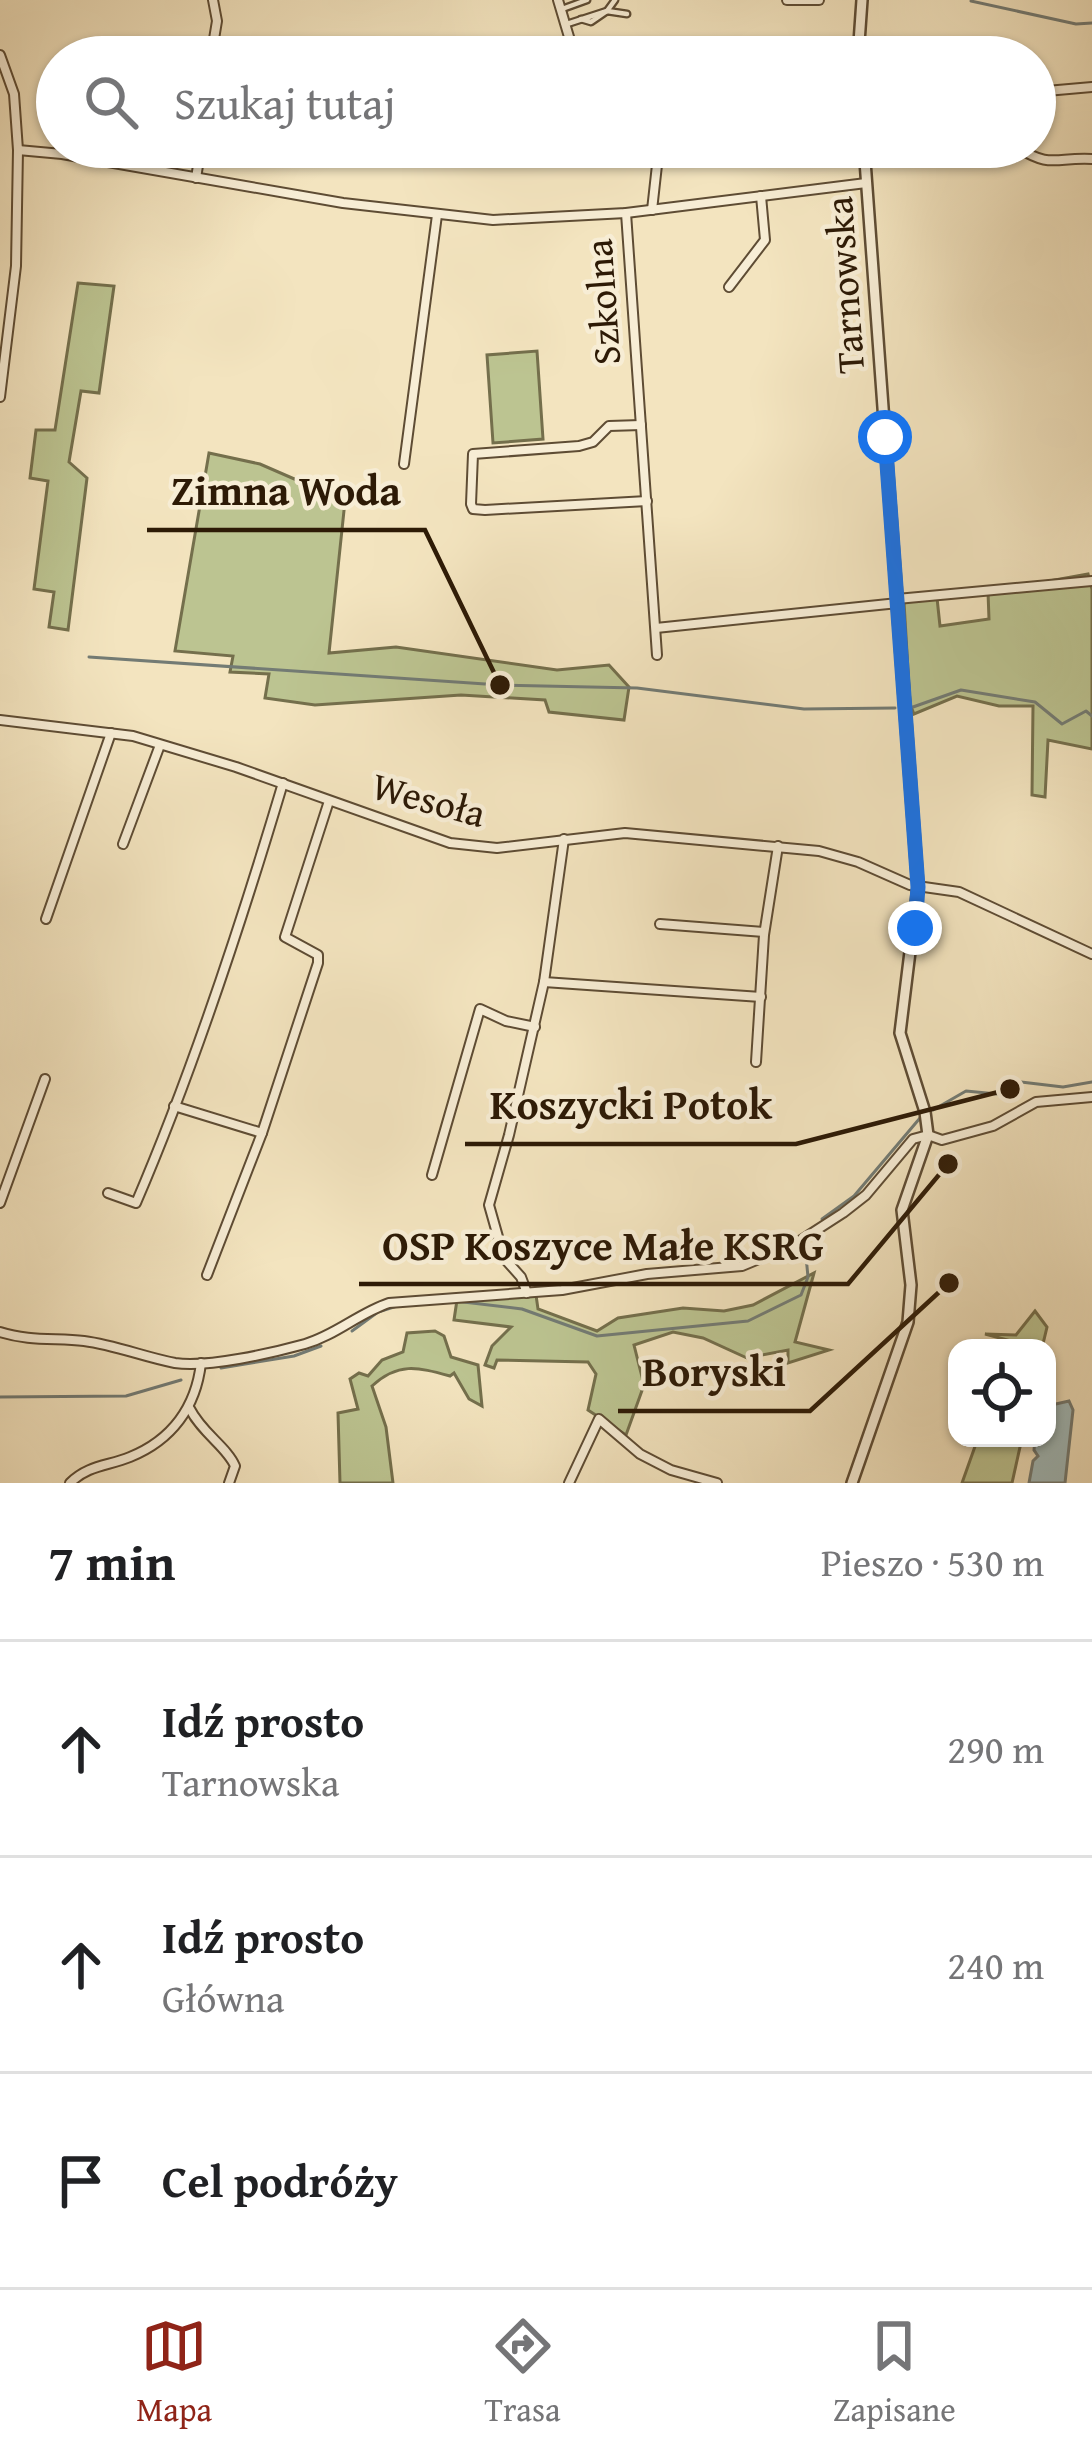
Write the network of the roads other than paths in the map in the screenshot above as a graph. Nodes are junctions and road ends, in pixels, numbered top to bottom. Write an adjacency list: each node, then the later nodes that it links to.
1 (213, 0): 11 (street)
2 (587, 0): 7 (street)
3 (615, 0): 8 (street)
4 (787, 0): 5 (street)
5 (819, 0)
6 (862, 0): 13 (street)
7 (560, 4): 12 (street)
8 (607, 10): 9 (street); 10 (street)
9 (567, 24)
10 (629, 24)
11 (214, 36)
12 (568, 36)
13 (859, 36)
14 (0, 56): 17 (street)
15 (1092, 87): 16 (street)
16 (1056, 90)
17 (18, 150): 18 (street); 32 (street)
18 (36, 152)
19 (1092, 159): 20 (street)
20 (1056, 161)
21 (140, 168): 25 (street)
22 (198, 168): 25 (street)
23 (657, 168): 28 (street)
24 (865, 168): 26 (street, Tarnowska)
25 (196, 178): 30 (street)
26 (866, 183): 27 (street, Szkolna); 37 (street, Tarnowska)
27 (761, 196): 28 (street, Szkolna); 31 (street)
28 (652, 210): 29 (street, Szkolna)
29 (626, 213): 30 (street); 33 (street, Szkolna)
30 (437, 215): 34 (street)
31 (729, 287)
32 (0, 397)
33 (641, 425): 35 (street, Szkolna); 35 (street)
34 (404, 464)
35 (647, 501): 38 (street, Szkolna)
36 (1092, 581): 37 (street)
37 (897, 601): 38 (street); 48 (street, Tarnowska)
38 (656, 628): 39 (street, Szkolna)
39 (657, 655)
40 (0, 720): 41 (street, Wesoła)
41 (111, 733): 42 (street, Wesoła); 49 (street)
42 (160, 744): 43 (street, Wesoła); 46 (street)
43 (283, 783): 44 (street, Wesoła); 59 (street)
44 (329, 801): 45 (street, Wesoła); 60 (street)
45 (564, 839): 47 (street, Wesoła); 53 (street)
46 (123, 844)
47 (778, 846): 48 (street, Wesoła); 51 (street)
48 (918, 887): 52 (street, Wesoła); 61 (street, Tarnowska)
49 (46, 919)
50 (660, 924): 51 (street)
51 (764, 932): 54 (street)
52 (1092, 954)
53 (544, 982): 54 (street); 55 (street)
54 (760, 997): 56 (street)
55 (535, 1027): 62 (street); 66 (street)
56 (756, 1062)
57 (45, 1079): 64 (street)
58 (1092, 1097): 61 (street)
59 (174, 1106): 60 (street); 63 (street)
60 (262, 1133): 65 (street)
61 (928, 1136): 66 (street); 74 (street)
62 (432, 1175)
63 (109, 1193)
64 (0, 1204)
65 (207, 1275)
66 (527, 1293): 68 (street)
67 (0, 1332): 68 (street)
68 (201, 1363): 69 (street)
69 (190, 1409): 70 (street); 71 (street)
70 (70, 1483)
71 (229, 1483)
72 (569, 1483): 73 (street)
73 (717, 1483)
74 (852, 1483)

